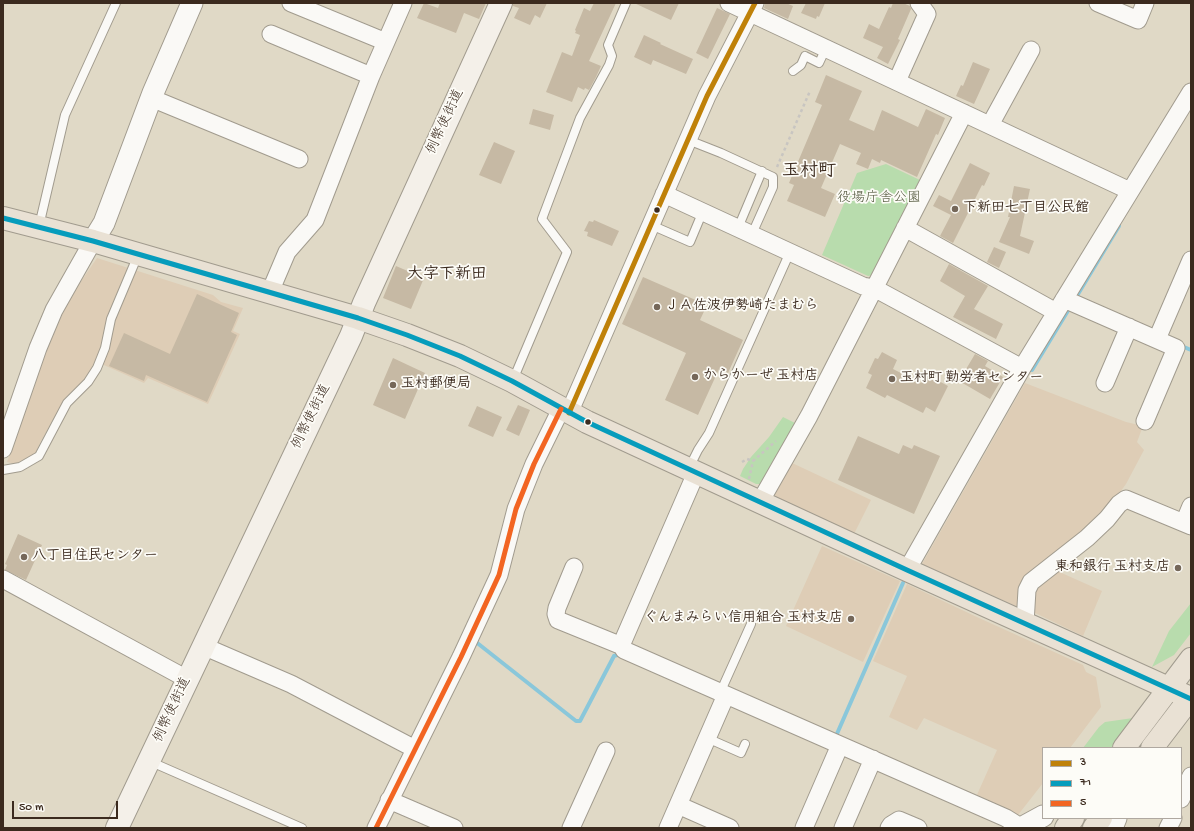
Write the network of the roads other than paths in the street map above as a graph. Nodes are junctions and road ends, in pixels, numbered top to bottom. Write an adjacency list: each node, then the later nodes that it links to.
1 (116, 3): 31 (lane)
2 (192, 3): 19 (street)
3 (291, 3): 13 (street)
4 (403, 3): 13 (street)
5 (501, 3): 41 (main road, 例幣使街道)
6 (626, 3): 45 (lane)
7 (729, 3): 11 (street)
8 (1098, 3): 9 (street)
9 (1145, 3)
10 (926, 7): 18 (street)
11 (752, 8): 14 (street); 23 (street)
12 (271, 34): 17 (street)
13 (386, 42): 17 (street)
14 (826, 48): 16 (lane); 18 (street)
15 (1032, 50): 22 (street)
16 (793, 71)
17 (371, 76): 39 (street)
18 (897, 81): 21 (street)
19 (151, 98): 24 (street); 34 (street)
20 (1188, 104): 26 (street)
21 (964, 113): 22 (street); 32 (street)
22 (990, 125): 26 (street)
23 (688, 140): 25 (lane); 27 (street)
24 (299, 159)
25 (762, 172): 33 (lane); 33 (lane)
26 (1130, 191): 40 (street)
27 (664, 194): 28 (street); 30 (street)
28 (703, 211): 30 (lane); 33 (street)
29 (3, 218): 31 (main road)
30 (651, 225): 47 (street)
31 (39, 227): 34 (main road)
32 (905, 228): 38 (street); 40 (street)
33 (745, 231): 35 (street)
34 (93, 241): 36 (main road); 49 (street)
35 (790, 252): 38 (street); 51 (lane)
36 (138, 254): 39 (main road); 50 (lane)
37 (1191, 260): 43 (street)
38 (874, 288): 44 (street); 52 (street)
39 (270, 292): 41 (main road)
40 (1060, 306): 42 (street); 44 (street)
41 (358, 318): 45 (main road); 60 (main road, 例幣使街道)
42 (1129, 327): 43 (street); 46 (street)
43 (1157, 339): 48 (street)
44 (1022, 368): 56 (street)
45 (512, 381): 47 (main road)
46 (1105, 383)
47 (565, 411): 51 (main road); 72 (street)
48 (1145, 421)
49 (3, 449)
50 (3, 470)
51 (693, 471): 52 (main road); 61 (street)
52 (760, 502): 56 (main road)
53 (1191, 506): 54 (street)
54 (1187, 525): 58 (street)
55 (574, 567): 61 (street)
56 (907, 570): 58 (main road)
57 (3, 579): 63 (street)
58 (1025, 623): 64 (main road)
59 (751, 624): 65 (lane)
60 (203, 646): 63 (main road, 例幣使街道); 72 (street)
61 (622, 646): 65 (street)
62 (1191, 659): 64 (main road)
63 (187, 679): 75 (main road, 例幣使街道)
64 (1168, 688): 66 (main road); 70 (main road)
65 (723, 694): 67 (street); 69 (street)
66 (1191, 698): 71 (main road)
67 (707, 738): 68 (lane); 79 (street)
68 (745, 744)
69 (840, 745): 74 (street); 91 (street)
70 (1125, 747)
71 (1153, 747)
72 (415, 750): 78 (street)
73 (606, 751): 88 (street)
74 (873, 759): 92 (street); 95 (street)
75 (149, 760): 84 (main road, 例幣使街道); 85 (lane)
76 (1191, 776): 77 (street)
77 (1182, 797)
78 (389, 800): 86 (street); 87 (street)
79 (678, 806): 89 (street); 90 (street)
80 (1042, 817): 96 (street)
81 (1072, 819): 97 (main road)
82 (1100, 819): 98 (main road)
83 (1172, 819): 99 (street)
84 (117, 828)
85 (302, 828)
86 (376, 828)
87 (454, 828)
88 (571, 828)
89 (668, 828)
90 (730, 828)
91 (804, 828)
92 (843, 828)
93 (890, 828): 94 (street)
94 (918, 828)
95 (1018, 828)
96 (1021, 828)
97 (1066, 828)
98 (1094, 828)
99 (1168, 828)

